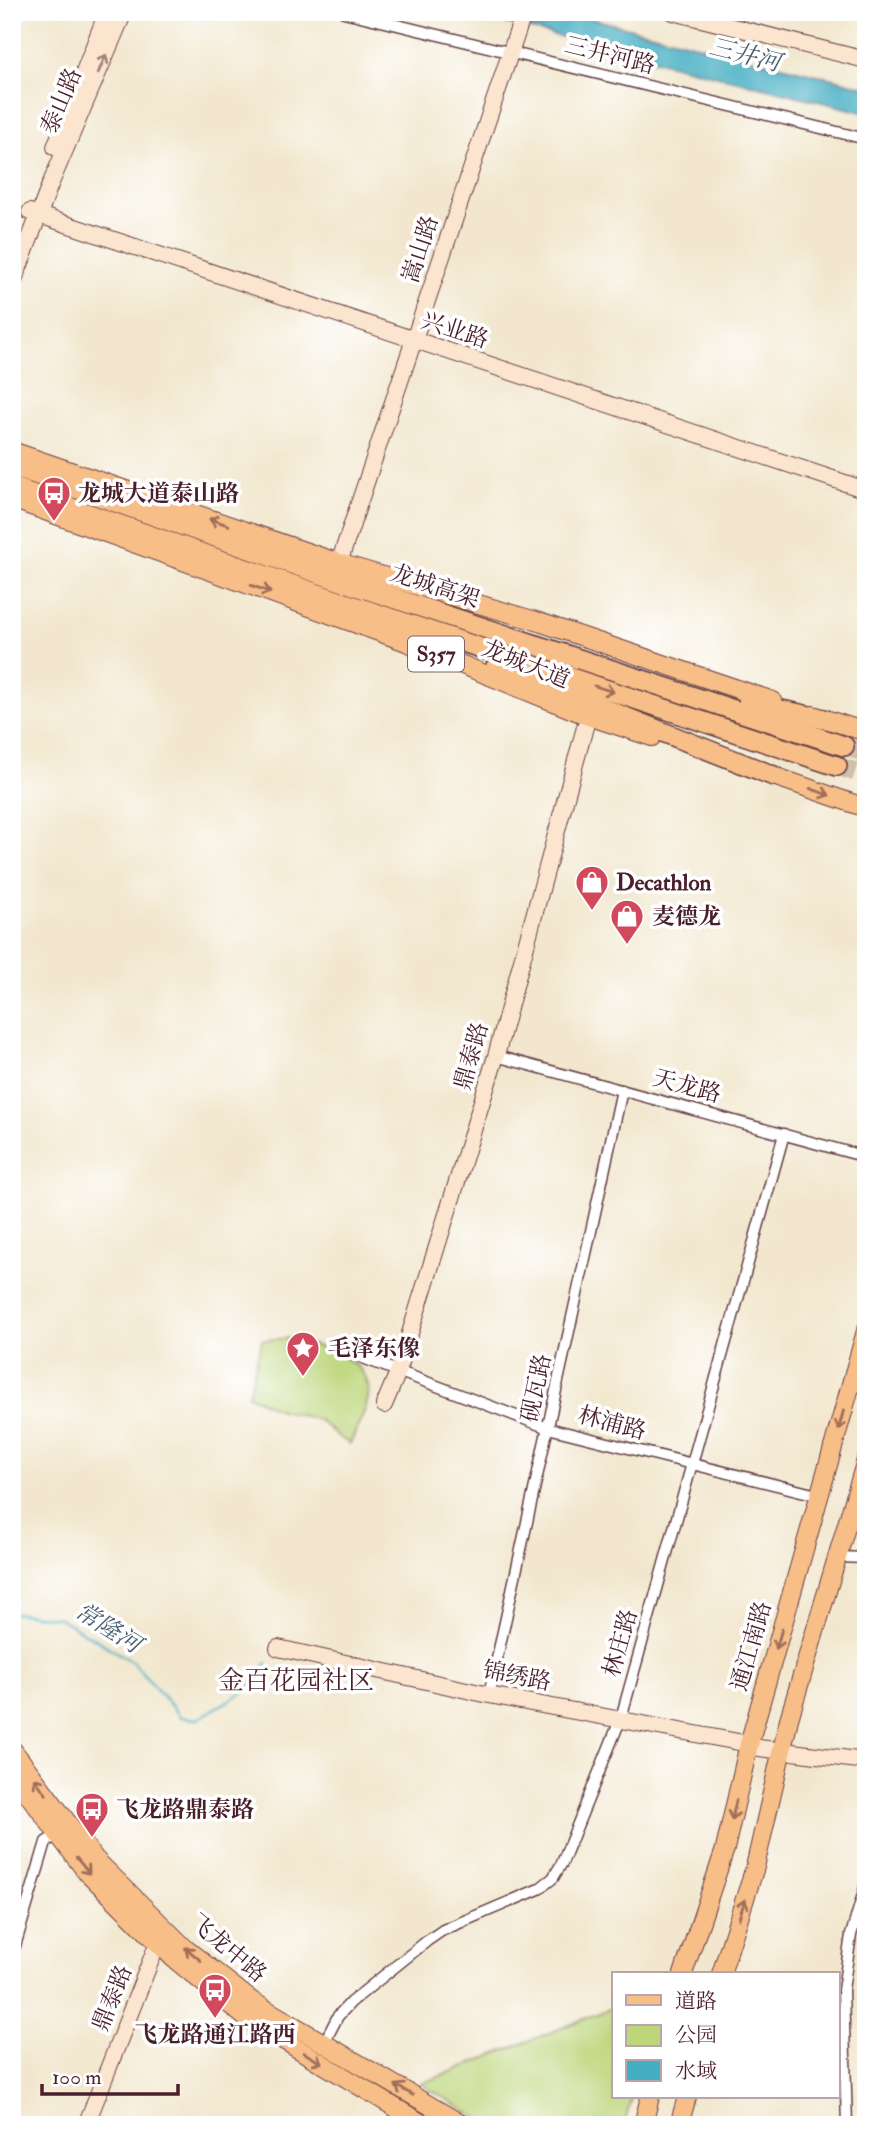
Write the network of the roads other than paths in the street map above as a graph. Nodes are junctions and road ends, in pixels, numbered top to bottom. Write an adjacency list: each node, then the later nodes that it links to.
1 (107, 12): 11 (street, 泰山路)
2 (124, 12): 11 (street, 泰山路, one-way to 2)
3 (344, 12): 7 (street, 三井河路)
4 (524, 12): 7 (street, 嵩山路)
5 (673, 12): 9 (street)
6 (704, 12): 8 (street)
7 (510, 52): 10 (street, 三井河路); 14 (street, 嵩山路)
8 (866, 53)
9 (866, 60)
10 (866, 139)
11 (35, 214): 12 (street, 泰山路); 13 (street, 泰山路); 14 (street, 兴业路)
12 (12, 259)
13 (12, 286)
14 (414, 340): 18 (street, 兴业路); 20 (street, 嵩山路)
15 (12, 451): 20 (main road, one-way to 15)
16 (12, 466): 20 (highway, 龙城高架)
17 (12, 487): 20 (highway, 龙城高架)
18 (866, 490)
19 (12, 499): 21 (main road, 龙城大道 / S357, one-way to 21)
20 (335, 580): 22 (highway); 24 (highway, 龙城高架); 25 (highway, 龙城高架, one-way to 25); 26 (highway)
21 (588, 716): 26 (main road, 龙城大道 / S357); 28 (street, 鼎泰路)
22 (824, 719): 23 (main road)
23 (866, 732)
24 (844, 746)
25 (837, 766)
26 (774, 776): 27 (main road, 龙城大道 / S357, one-way to 27)
27 (864, 808)
28 (496, 1056): 29 (street, 天龙路); 34 (street, 鼎泰路)
29 (622, 1090): 30 (street, 天龙路); 36 (street, 砚瓦路)
30 (784, 1134): 31 (street, 天龙路); 38 (street, 林庄路)
31 (866, 1157)
32 (866, 1331): 39 (main road, 通江南路, one-way to 39)
33 (355, 1355): 34 (street, 林浦路)
34 (398, 1372): 35 (street, 鼎泰路); 36 (street, 林浦路)
35 (384, 1405)
36 (548, 1428): 38 (street, 林浦路); 43 (street, 砚瓦路)
37 (866, 1460): 40 (main road)
38 (691, 1465): 39 (street, 林浦路); 44 (street, 林庄路)
39 (821, 1496): 45 (main road, 通江南路, one-way to 45)
40 (837, 1557): 41 (street); 46 (main road)
41 (866, 1558)
42 (278, 1648): 43 (street, 锦绣路)
43 (489, 1695): 44 (street, 锦绣路)
44 (621, 1718): 45 (street, 锦绣路); 57 (street, 林庄路)
45 (748, 1744): 46 (street, 锦绣路); 55 (main road, 通江南路, one-way to 55)
46 (783, 1748): 48 (street, 锦绣路); 49 (street, 锦绣路); 56 (main road, one-way to 46)
47 (12, 1749): 53 (main road, 飞龙中路, one-way to 47)
48 (866, 1753)
49 (866, 1760)
50 (12, 1773): 51 (main road, 飞龙中路)
51 (58, 1835): 53 (main road, 飞龙中路, one-way to 53); 54 (street)
52 (866, 1884): 58 (street)
53 (161, 1935): 57 (main road, 飞龙中路, one-way to 53); 61 (street, 鼎泰路); 62 (main road, 飞龙中路, one-way to 62)
54 (12, 1956)
55 (684, 1972)
56 (722, 1972)
57 (324, 2043): 63 (main road, 飞龙中路, one-way to 57)
58 (842, 2089): 66 (street)
59 (650, 2098): 64 (main road)
60 (687, 2098): 65 (main road)
61 (86, 2125)
62 (424, 2125)
63 (463, 2125)
64 (643, 2125)
65 (680, 2125)
66 (848, 2125)

